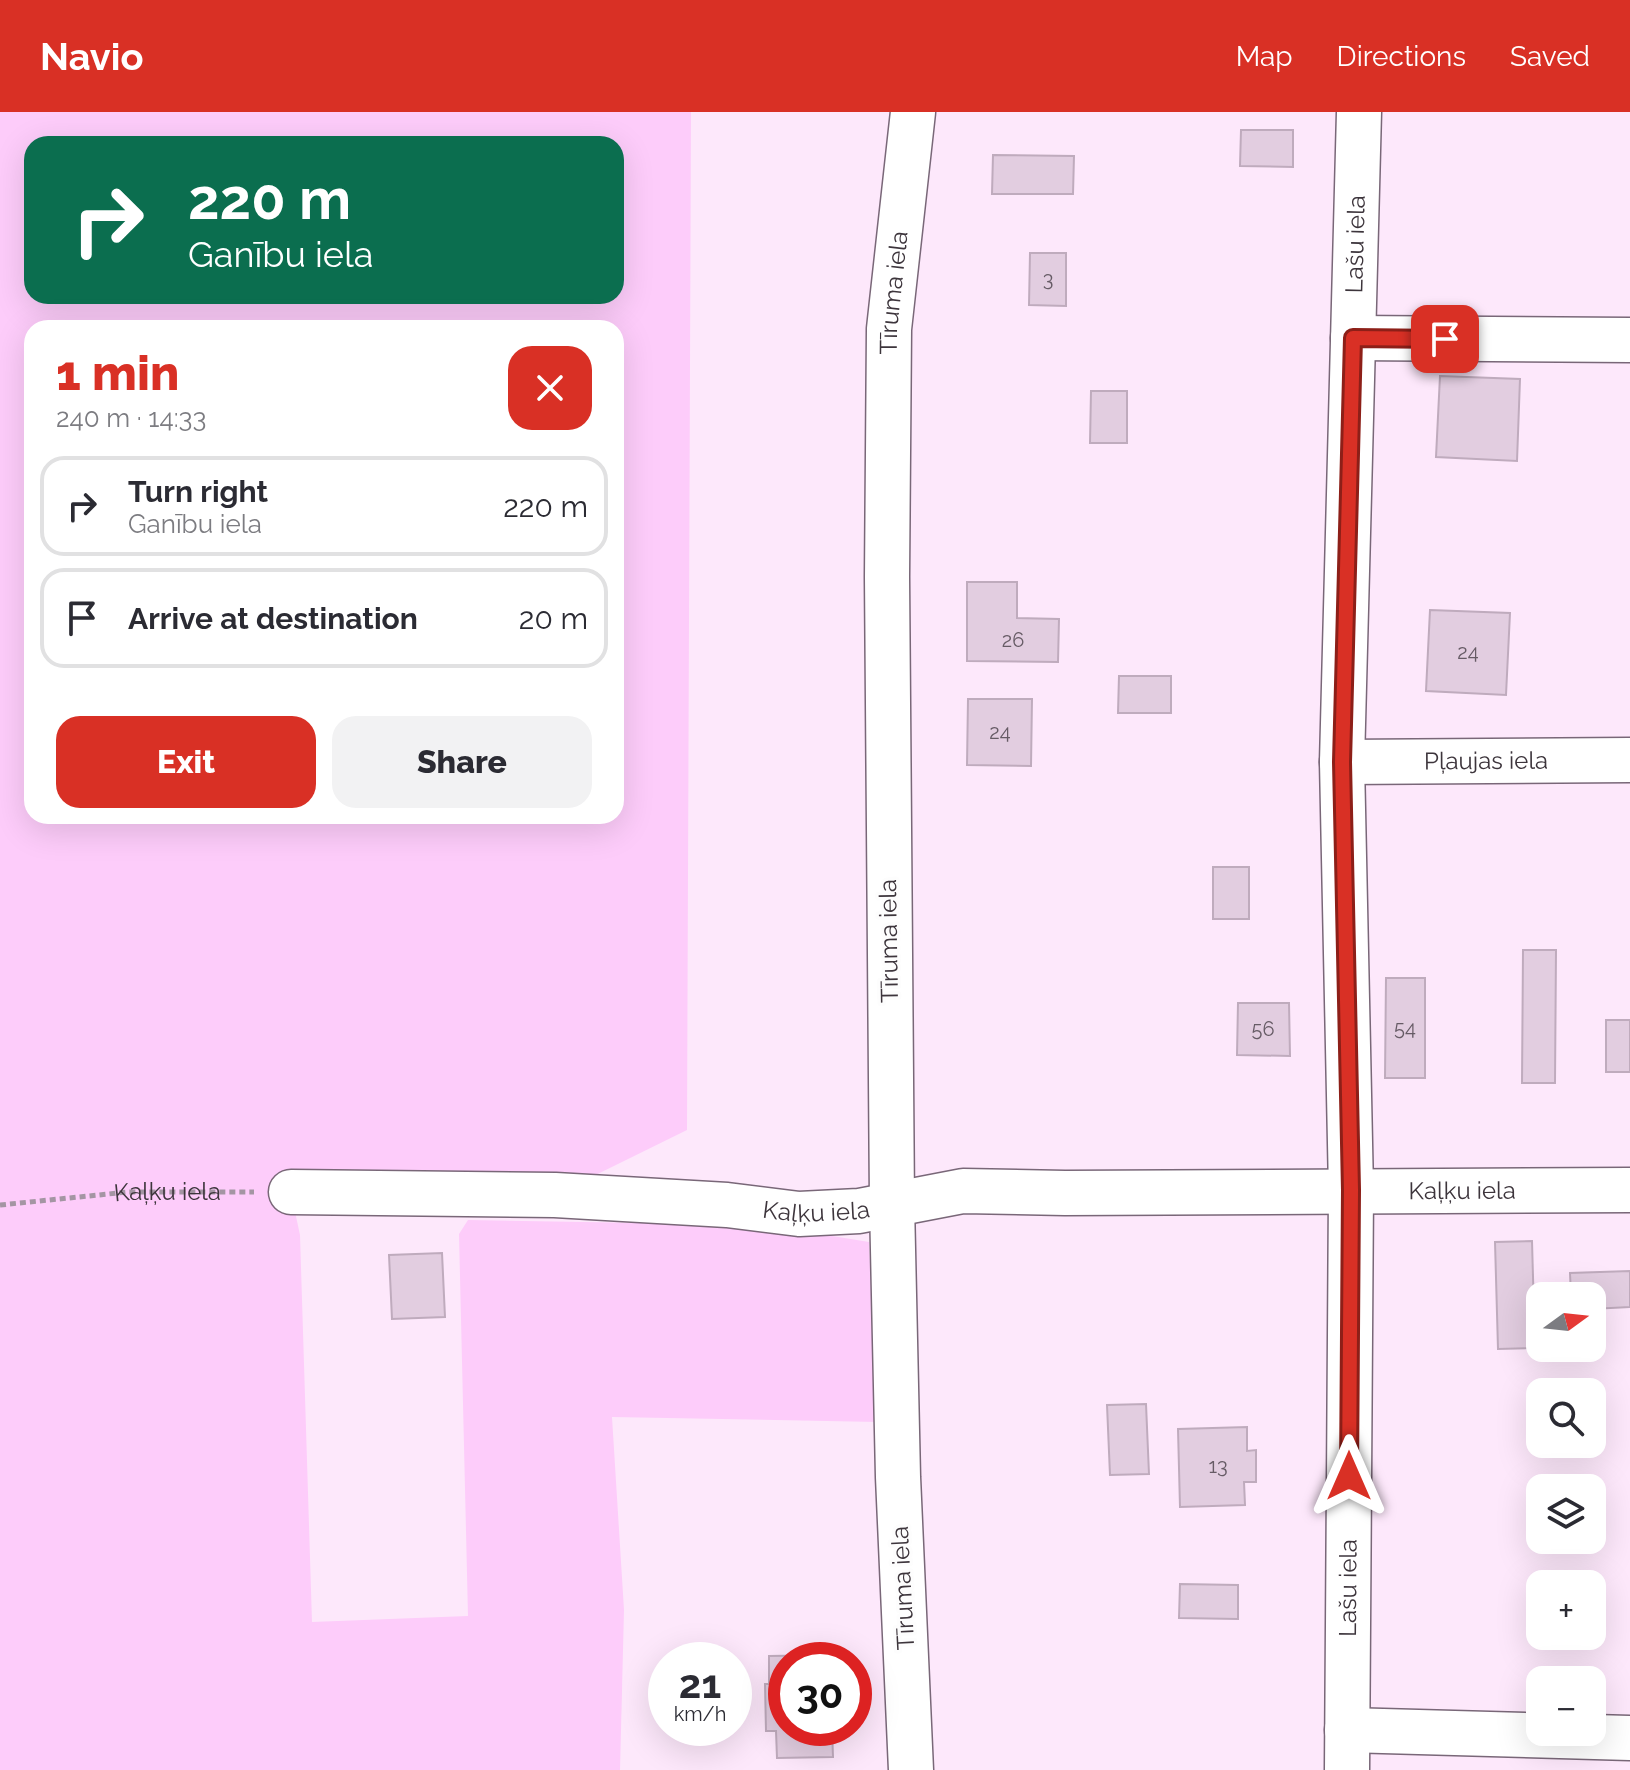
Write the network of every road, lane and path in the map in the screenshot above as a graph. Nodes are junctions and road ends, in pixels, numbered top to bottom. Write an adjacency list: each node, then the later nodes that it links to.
1 (913, 112): 10 (street, Tīruma iela)
2 (1359, 112): 3 (street, Lašu iela)
3 (1353, 338): 4 (street); 6 (street, Lašu iela)
4 (1630, 340)
5 (1630, 760): 6 (street, Pļaujas iela)
6 (1342, 762): 7 (street, Lašu iela)
7 (1351, 1190): 8 (street, Kaļķu iela); 10 (street, Kaļķu iela); 13 (street, Lašu iela)
8 (1630, 1190)
9 (291, 1192): 10 (street, Kaļķu iela); 11 (path, Kaļķu iela)
10 (892, 1204): 14 (street, Tīruma iela)
11 (0, 1205)
12 (1630, 1738): 13 (street)
13 (1347, 1750)
14 (911, 1770)

